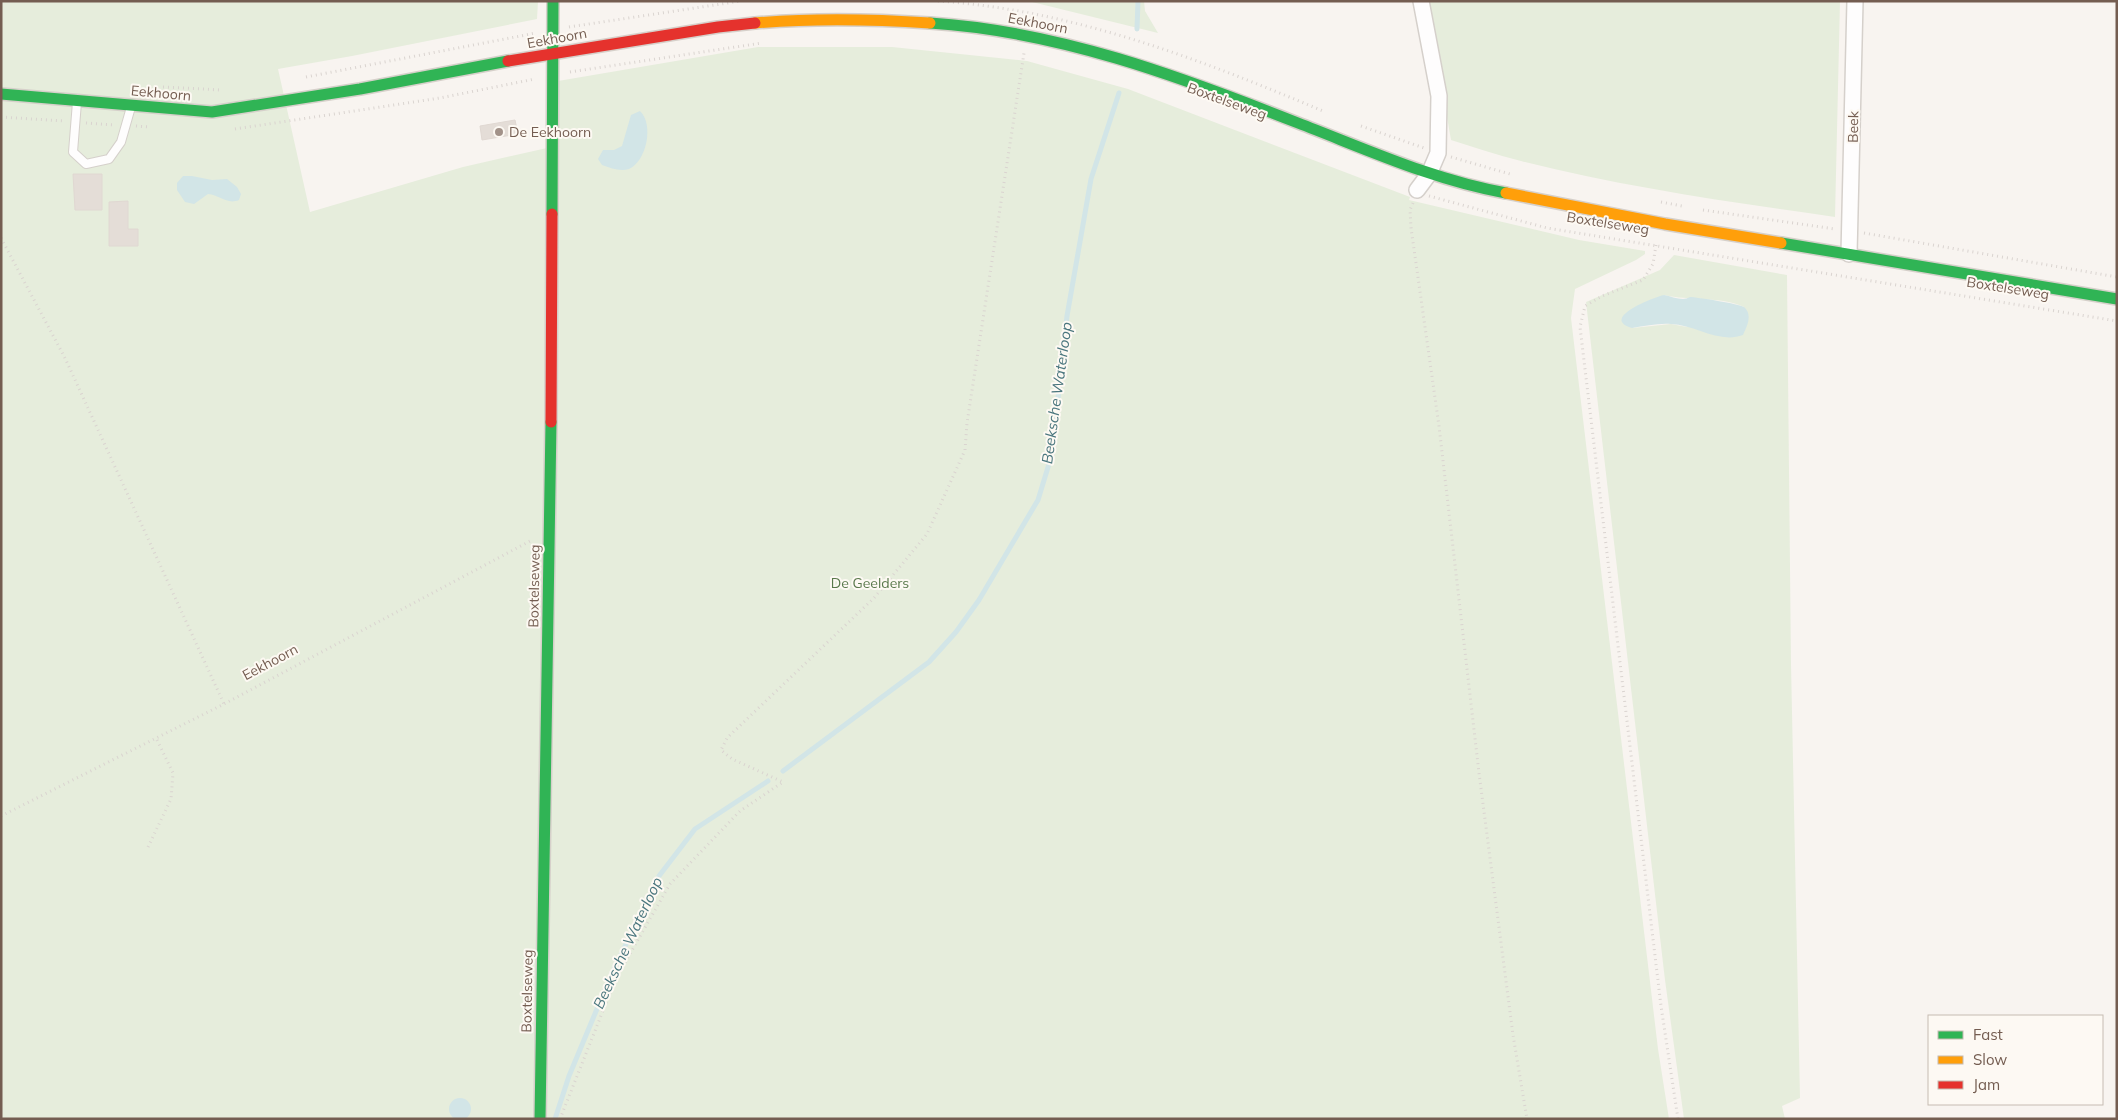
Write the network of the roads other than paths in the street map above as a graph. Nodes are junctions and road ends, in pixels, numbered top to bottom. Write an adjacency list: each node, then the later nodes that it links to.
1 (553, 1): 4 (main road, Boxtelseweg)
2 (1421, 1): 9 (street)
3 (1855, 1): 11 (street, Beek)
4 (552, 53): 5 (main road, Eekhoorn); 8 (main road, Eekhoorn); 13 (main road, Boxtelseweg)
5 (1117, 57): 9 (main road, Boxtelseweg)
6 (1, 94): 7 (main road, Eekhoorn)
7 (77, 100): 8 (main road, Eekhoorn); 8 (lane)
8 (132, 105)
9 (1429, 174): 10 (street); 11 (main road, Boxtelseweg)
10 (1417, 190)
11 (1849, 254): 12 (main road, Boxtelseweg)
12 (2117, 299)
13 (540, 1119)

